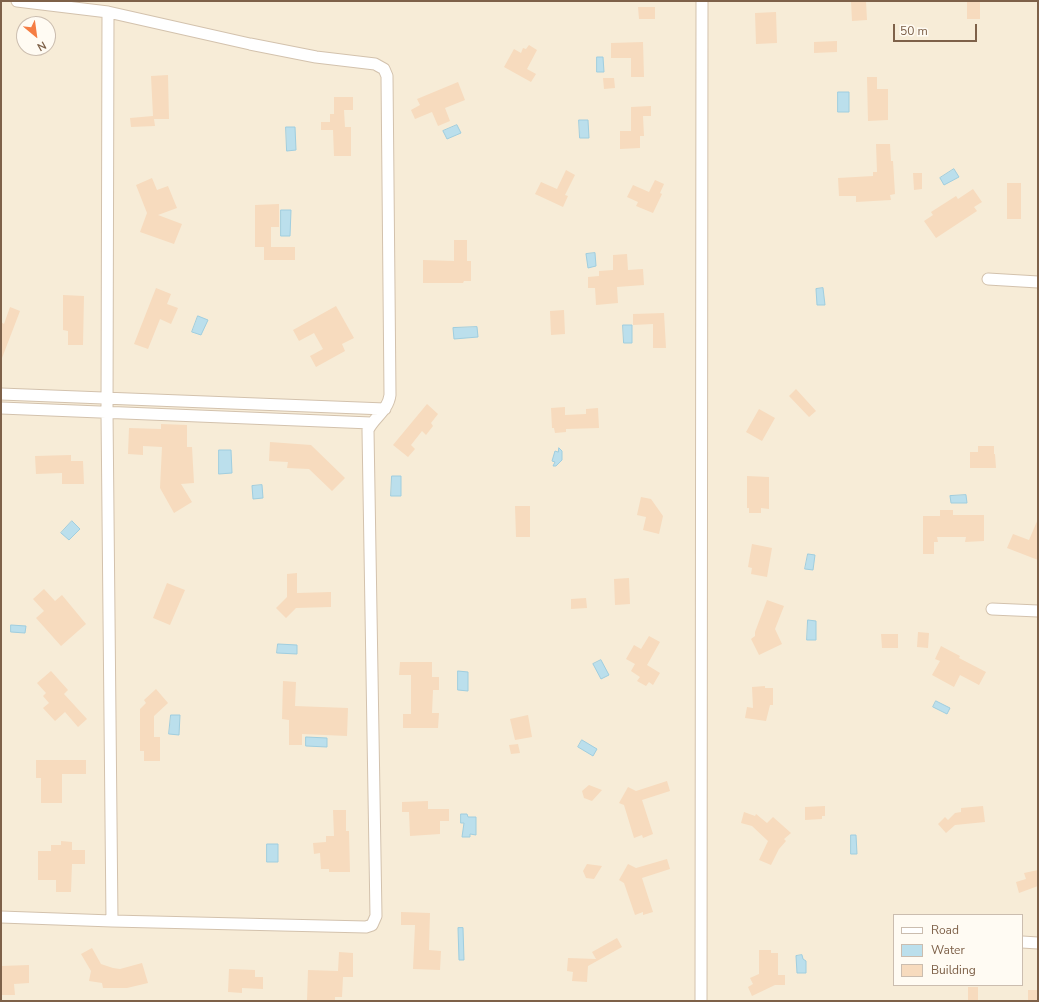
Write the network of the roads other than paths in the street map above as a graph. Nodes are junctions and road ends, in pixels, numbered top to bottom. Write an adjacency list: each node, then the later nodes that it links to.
1 (17, 1): 3 (street)
2 (702, 1): 18 (street)
3 (108, 12): 7 (street); 9 (street)
4 (988, 279): 5 (street)
5 (1038, 282)
6 (1, 394): 7 (street)
7 (107, 398): 9 (street); 10 (street)
8 (1, 408): 10 (street)
9 (385, 409): 11 (street)
10 (107, 412): 11 (street); 15 (street)
11 (371, 423): 15 (street)
12 (992, 609): 13 (street)
13 (1038, 611)
14 (1, 917): 15 (street)
15 (112, 921)
16 (1023, 942): 17 (street)
17 (1038, 943)
18 (701, 1001)

